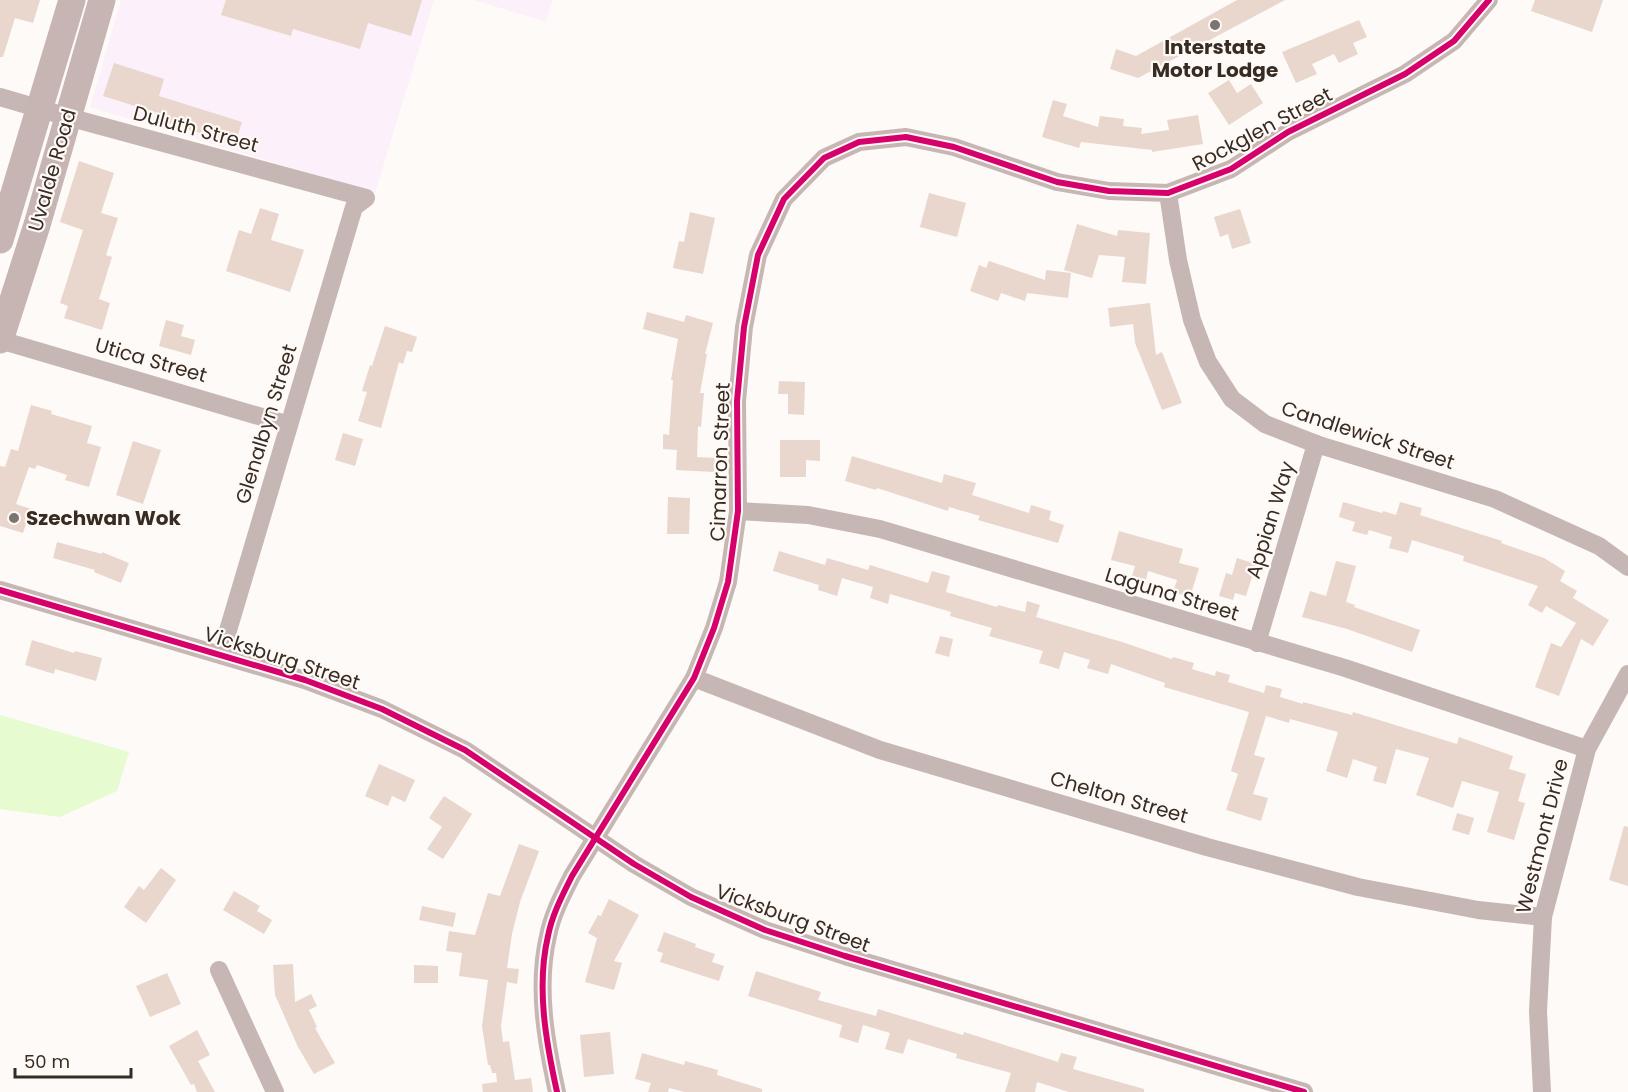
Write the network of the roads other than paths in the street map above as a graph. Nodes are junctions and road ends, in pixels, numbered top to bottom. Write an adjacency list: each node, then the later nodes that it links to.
1 (72, 0): 5 (main road, Uvalde Road)
2 (102, 0): 6 (main road, Uvalde Road)
3 (1489, 0): 8 (street, Rockglen Street)
4 (0, 97): 5 (street, Duluth Street)
5 (40, 109): 6 (street, Duluth Street); 10 (main road, Uvalde Road)
6 (68, 117): 9 (street, Duluth Street); 11 (main road, Uvalde Road)
7 (880, 140): 8 (street, Rockglen Street); 14 (street, Cimarron Street)
8 (1168, 193): 13 (street, Candlewick Street)
9 (354, 207): 12 (street, Glenalbyn Street)
10 (0, 240)
11 (0, 340): 12 (street, Utica Street)
12 (289, 424): 18 (street, Glenalbyn Street)
13 (1316, 444): 15 (street, Candlewick Street); 17 (street, Appian Way)
14 (738, 511): 17 (street, Laguna Street); 20 (street, Cimarron Street)
15 (1628, 567)
16 (0, 590): 18 (street, Vicksburg Street)
17 (1257, 643): 21 (street, Laguna Street)
18 (221, 654): 22 (street, Vicksburg Street)
19 (1628, 674): 21 (street, Westmont Drive)
20 (694, 678): 22 (street, Cimarron Street); 23 (street, Chelton Street)
21 (1587, 749): 23 (street, Westmont Drive)
22 (595, 838): 26 (street, Cimarron Street); 27 (street, Vicksburg Street)
23 (1543, 917): 28 (street, Westmont Drive)
24 (219, 970): 25 (street)
25 (275, 1092)
26 (557, 1092)
27 (1304, 1092)
28 (1542, 1092)

